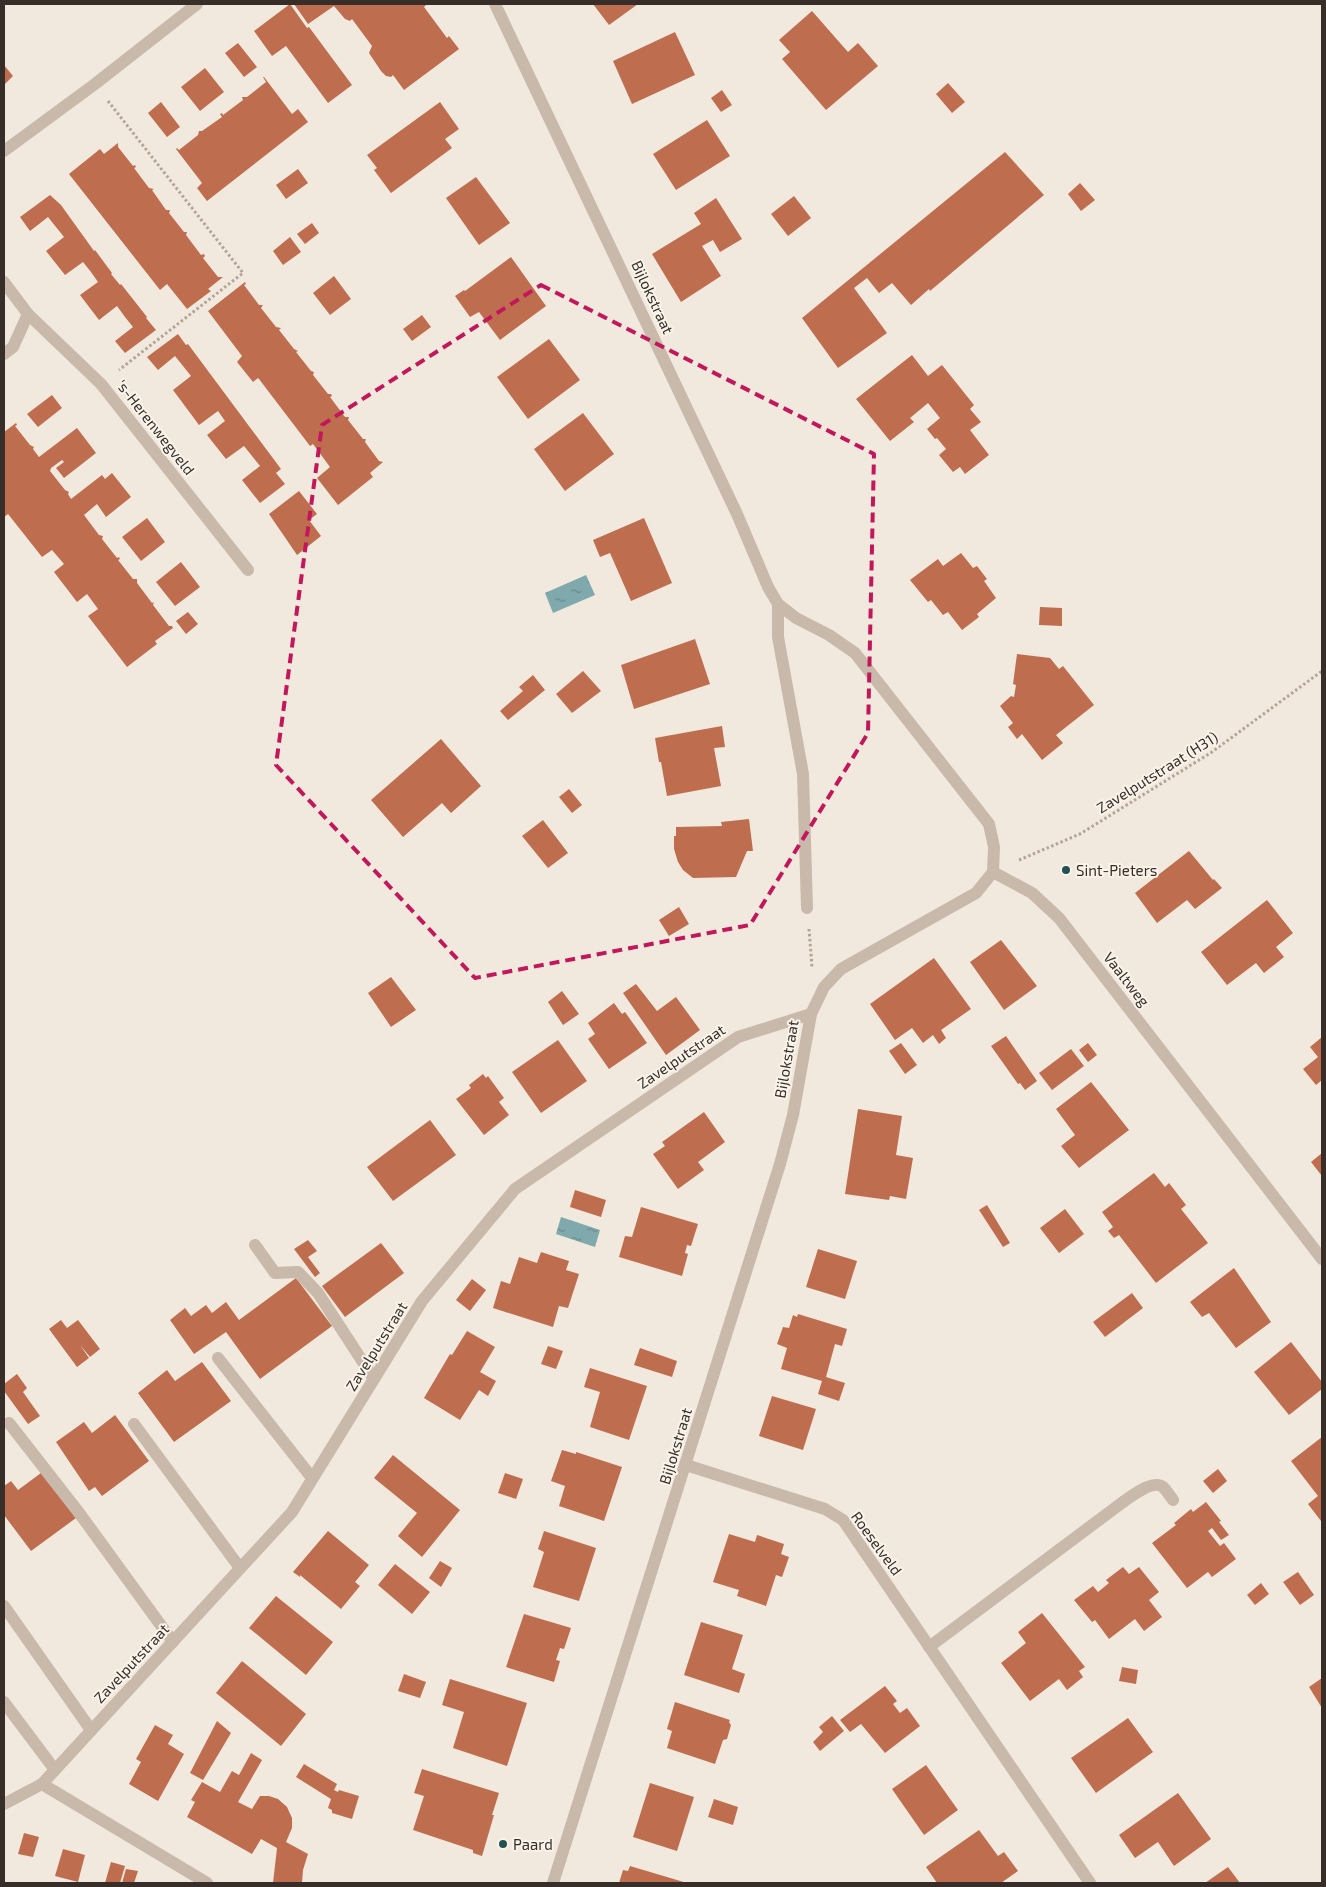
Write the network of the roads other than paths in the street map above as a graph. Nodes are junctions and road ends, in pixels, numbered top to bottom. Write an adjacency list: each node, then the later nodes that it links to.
1 (197, 4): 3 (street)
2 (496, 4): 8 (street, Bijlokstraat)
3 (4, 152)
4 (4, 282): 5 (street, 's-Herenwegveld)
5 (28, 314): 6 (street); 7 (street, 's-Herenwegveld)
6 (4, 354)
7 (248, 570)
8 (778, 604): 9 (street, Bijlokstraat); 10 (street, Bijlokstraat)
9 (993, 872): 11 (street, Bijlokstraat); 13 (street, Vaaltweg)
10 (807, 908)
11 (811, 1014): 15 (street, Zavelputstraat); 18 (street, Bijlokstraat)
12 (255, 1245): 15 (street)
13 (1322, 1259)
14 (218, 1358): 19 (street)
15 (374, 1379): 19 (street, Zavelputstraat)
16 (9, 1423): 23 (street)
17 (134, 1424): 21 (street)
18 (686, 1465): 24 (street, Roeselveld); 31 (street, Bijlokstraat)
19 (312, 1478): 21 (street, Zavelputstraat)
20 (1173, 1500): 24 (street)
21 (240, 1568): 23 (street, Zavelputstraat)
22 (4, 1606): 26 (street)
23 (173, 1642): 26 (street, Zavelputstraat)
24 (929, 1647): 32 (street, Roeselveld)
25 (4, 1702): 27 (street)
26 (92, 1730): 27 (street, Zavelputstraat)
27 (55, 1770): 28 (street, Zavelputstraat)
28 (42, 1784): 29 (street, Zavelputstraat); 30 (street)
29 (4, 1804)
30 (207, 1883)
31 (553, 1883)
32 (1090, 1883)

